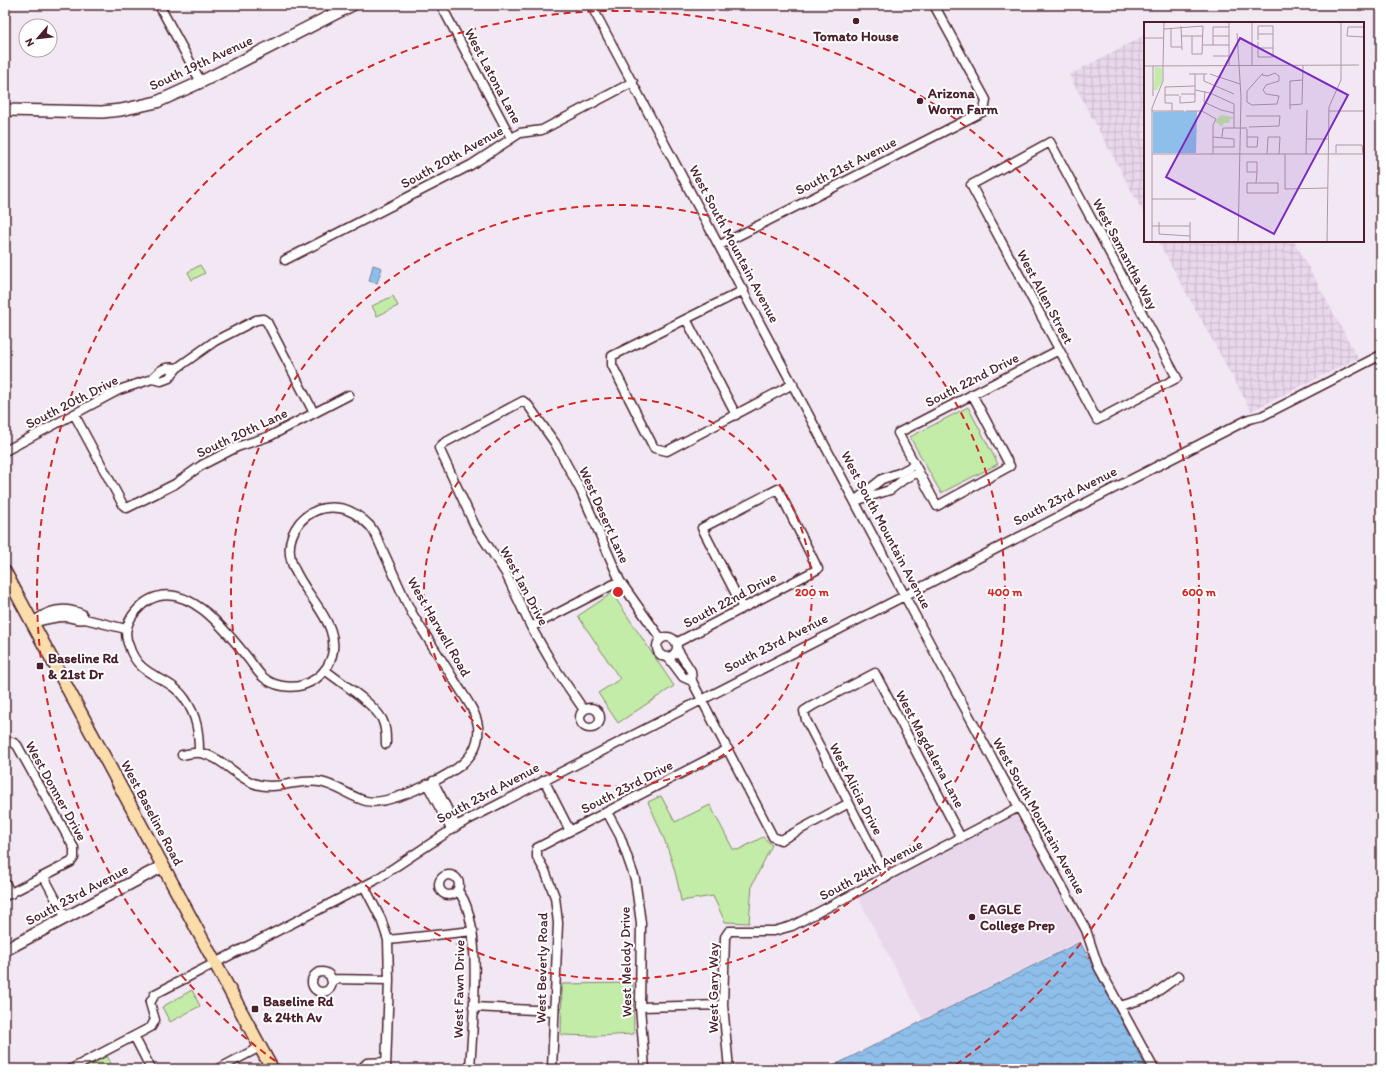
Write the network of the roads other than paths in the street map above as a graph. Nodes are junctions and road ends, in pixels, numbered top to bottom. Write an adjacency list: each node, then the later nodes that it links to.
1 (159, 5): 6 (street)
2 (352, 5): 6 (main road, South 19th Avenue)
3 (440, 5): 9 (street, West Latona Lane)
4 (591, 5): 7 (street, West South Mountain Avenue)
5 (934, 5): 11 (street, South 21st Avenue)
6 (201, 82): 8 (main road, South 19th Avenue)
7 (633, 82): 9 (street, South 20th Avenue); 11 (street, West South Mountain Avenue)
8 (5, 110)
9 (512, 138): 12 (street, South 20th Avenue)
10 (971, 185): 15 (street, West Allen Street); 25 (street, West Samantha Way)
11 (720, 245): 13 (street, West South Mountain Avenue)
12 (285, 260)
13 (744, 290): 14 (street); 19 (street, West South Mountain Avenue)
14 (686, 319): 24 (street); 24 (street)
15 (1059, 350): 20 (street, South 22nd Drive); 25 (street, West Allen Street)
16 (1381, 355): 32 (street, South 23rd Avenue)
17 (177, 368): 18 (street, South 20th Drive); 18 (street, South 20th Drive); 22 (street, South 20th Drive)
18 (152, 379): 23 (street, South 20th Drive)
19 (794, 384): 24 (street); 29 (street, West South Mountain Avenue)
20 (972, 394): 28 (street, South 22nd Drive); 28 (street)
21 (349, 395): 22 (street, South 20th Lane)
22 (314, 413): 23 (street, South 20th Lane)
23 (74, 414): 27 (street, South 20th Drive)
24 (736, 415)
25 (1097, 420)
26 (439, 448): 31 (street, West Desert Lane); 35 (street, West Ian Drive)
27 (5, 451)
28 (916, 469): 29 (street); 29 (street)
29 (855, 501): 32 (street, West South Mountain Avenue)
30 (5, 572): 34 (main road, West Baseline Road)
31 (620, 581): 35 (street); 37 (street, West Desert Lane)
32 (904, 594): 45 (street, South 23rd Avenue); 55 (street, West South Mountain Avenue)
33 (743, 608): 33 (street, South 22nd Drive); 38 (street, South 22nd Drive)
34 (33, 623): 36 (street); 61 (main road, West Baseline Road)
35 (531, 627): 46 (street, West Ian Drive)
36 (126, 630): 41 (street); 50 (street)
37 (661, 640): 38 (street); 39 (street)
38 (676, 646): 39 (street); 40 (street)
39 (668, 657): 42 (street)
40 (687, 664): 42 (street); 44 (street)
41 (325, 670): 48 (street); 53 (street, West Harwell Road)
42 (677, 670): 44 (street)
43 (875, 673): 54 (street, West Alicia Drive); 59 (street, West Magdalena Lane)
44 (692, 681): 45 (street)
45 (702, 698): 49 (street); 52 (street, South 23rd Avenue)
46 (584, 710)
47 (8, 743): 62 (street, West Donner Drive)
48 (386, 744)
49 (728, 749): 54 (street); 56 (street, South 23rd Drive)
50 (199, 752): 51 (street); 53 (street)
51 (182, 755)
52 (544, 780): 57 (street, South 23rd Avenue); 58 (street)
53 (430, 782): 57 (street)
54 (849, 803): 63 (street, West Alicia Drive)
55 (1019, 808): 59 (street, South 24th Avenue); 78 (street, West South Mountain Avenue)
56 (608, 812): 58 (street, South 23rd Drive); 80 (street, West Melody Drive)
57 (454, 827): 65 (street, South 23rd Avenue)
58 (570, 831): 60 (street, South 23rd Drive)
59 (961, 838): 63 (street, South 24th Avenue)
60 (537, 848): 81 (street, West Beverly Road)
61 (163, 866): 68 (main road, South 23rd Avenue); 73 (main road, West Baseline Road)
62 (44, 877): 67 (street); 68 (street)
63 (887, 877): 70 (street, South 24th Avenue)
64 (5, 883): 67 (street)
65 (364, 886): 71 (street); 73 (street, South 23rd Avenue)
66 (458, 890): 69 (street, West Fawn Drive)
67 (8, 895)
68 (66, 918): 72 (main road, South 23rd Avenue)
69 (473, 931): 71 (street); 79 (street, West Fawn Drive)
70 (729, 931): 77 (street, West Gary Way)
71 (388, 940): 76 (street)
72 (5, 950)
73 (215, 962): 82 (street); 83 (main road, West Baseline Road)
74 (1179, 976): 78 (street)
75 (332, 979): 76 (street)
76 (389, 980): 84 (street)
77 (722, 1005): 80 (street); 93 (street, West Gary Way)
78 (1120, 1006): 94 (street, West South Mountain Avenue)
79 (473, 1007): 81 (street); 90 (street, West Fawn Drive)
80 (640, 1007): 92 (street, West Melody Drive)
81 (554, 1011): 91 (street, West Beverly Road)
82 (134, 1036): 85 (street); 86 (street)
83 (260, 1047): 87 (street); 88 (main road, West Baseline Road)
84 (386, 1066): 89 (street)
85 (71, 1069)
86 (151, 1069)
87 (218, 1069)
88 (272, 1069)
89 (361, 1069)
90 (470, 1069)
91 (552, 1069)
92 (645, 1069)
93 (729, 1069)
94 (1154, 1069)

